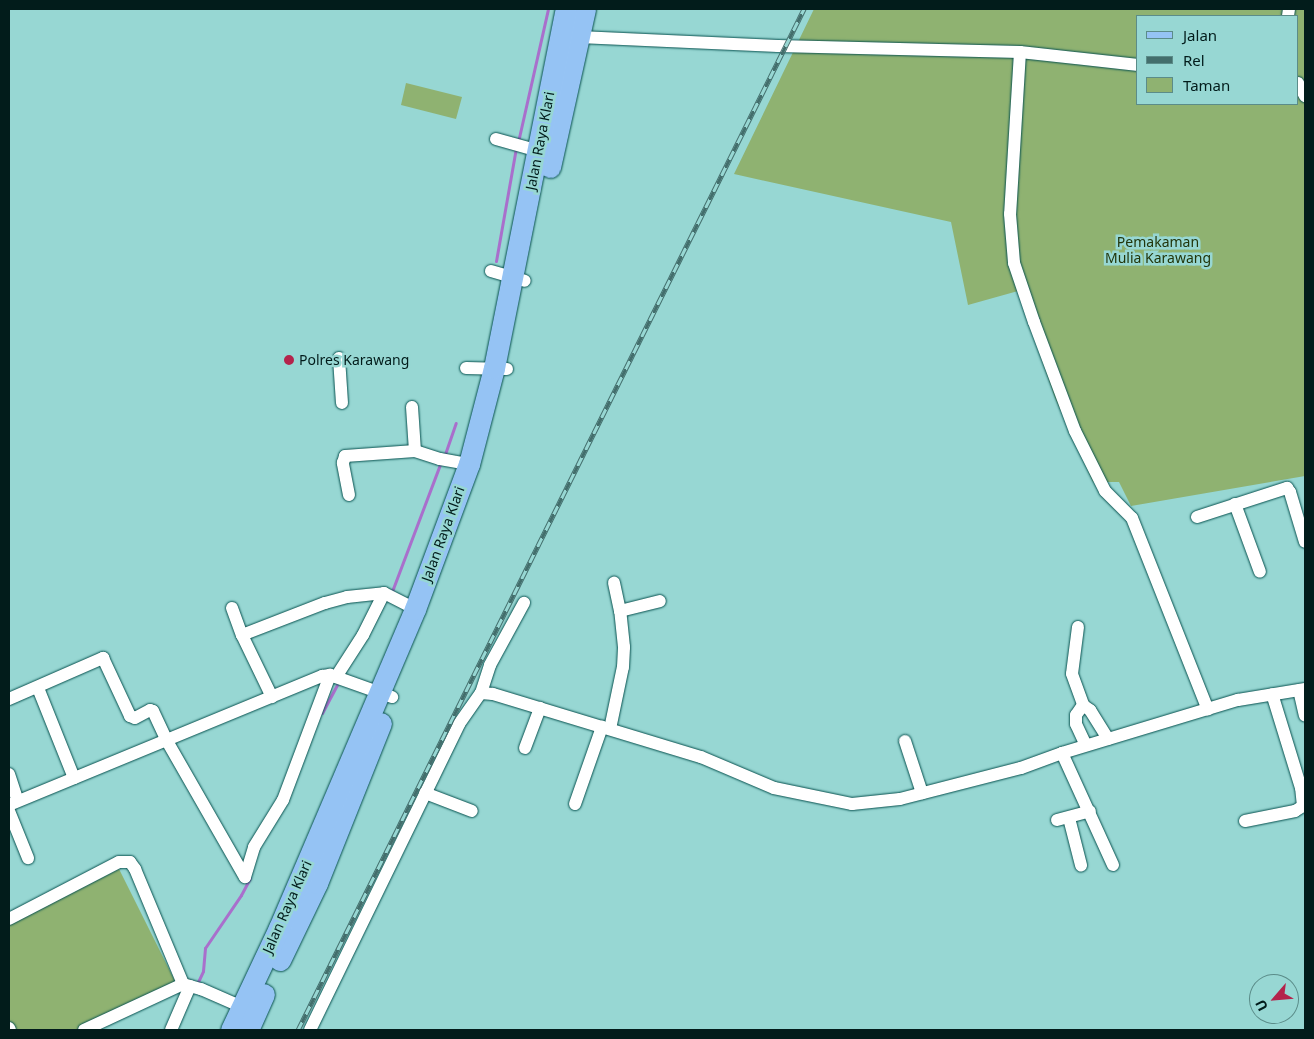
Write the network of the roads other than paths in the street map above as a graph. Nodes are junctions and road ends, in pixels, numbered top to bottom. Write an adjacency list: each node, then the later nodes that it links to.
1 (585, 9): 2 (main road, Jalan Raya Klari)
2 (569, 24): 3 (street); 8 (main road, Jalan Raya Klari); 9 (main road, Jalan Raya Klari)
3 (1020, 52): 4 (street); 40 (street)
4 (1136, 65)
5 (1299, 85): 6 (street)
6 (1305, 96)
7 (501, 140): 8 (street)
8 (532, 149): 9 (main road, Jalan Raya Klari)
9 (507, 276): 11 (main road, Jalan Raya Klari)
10 (339, 358): 12 (street)
11 (484, 368): 15 (main road, Jalan Raya Klari); 35 (main road, Jalan Raya Klari)
12 (342, 403)
13 (412, 407): 14 (street)
14 (415, 451): 15 (street); 16 (street)
15 (469, 464): 26 (main road, Jalan Raya Klari)
16 (349, 495)
17 (1236, 504): 18 (street); 19 (street); 20 (street)
18 (1197, 517)
19 (1305, 542)
20 (1260, 572)
21 (614, 583): 27 (street)
22 (388, 596): 26 (street); 29 (street); 30 (street)
23 (660, 601): 27 (street)
24 (524, 603): 33 (street)
25 (232, 608): 29 (street)
26 (415, 609): 35 (main road, Jalan Raya Klari)
27 (620, 611): 42 (street)
28 (1078, 627): 38 (street)
29 (242, 636): 36 (street)
30 (335, 677): 35 (street); 36 (street); 44 (street)
31 (38, 688): 37 (street); 44 (street); 50 (street)
32 (1302, 689): 34 (street); 41 (street)
33 (481, 693): 39 (street); 51 (street)
34 (1272, 694): 40 (street); 58 (street)
35 (385, 695): 64 (main road, Jalan Raya Klari); 68 (main road, Jalan Raya Klari)
36 (272, 697): 44 (street)
37 (9, 699)
38 (1083, 705): 43 (street); 46 (street)
39 (540, 708): 42 (street); 47 (street)
40 (1208, 710): 43 (street)
41 (1305, 715)
42 (606, 728): 52 (street); 54 (street)
43 (1108, 740): 46 (street)
44 (167, 741): 50 (street)
45 (905, 741): 52 (street)
46 (1086, 745): 48 (street)
47 (525, 748)
48 (1062, 753): 52 (street); 57 (street)
49 (9, 774): 53 (street)
50 (74, 778): 53 (street)
51 (425, 793): 56 (street); 69 (street)
52 (922, 793)
53 (14, 803)
54 (575, 804)
55 (9, 811): 59 (street)
56 (472, 811)
57 (1090, 811): 60 (street); 61 (street)
58 (1244, 821)
59 (28, 858)
60 (1081, 865)
61 (1112, 865)
62 (9, 919): 63 (street)
63 (192, 987): 64 (street); 65 (street); 66 (street)
64 (242, 1007): 67 (main road, Jalan Raya Klari)
65 (84, 1030)
66 (171, 1030)
67 (231, 1030)
68 (248, 1030)
69 (310, 1030)

